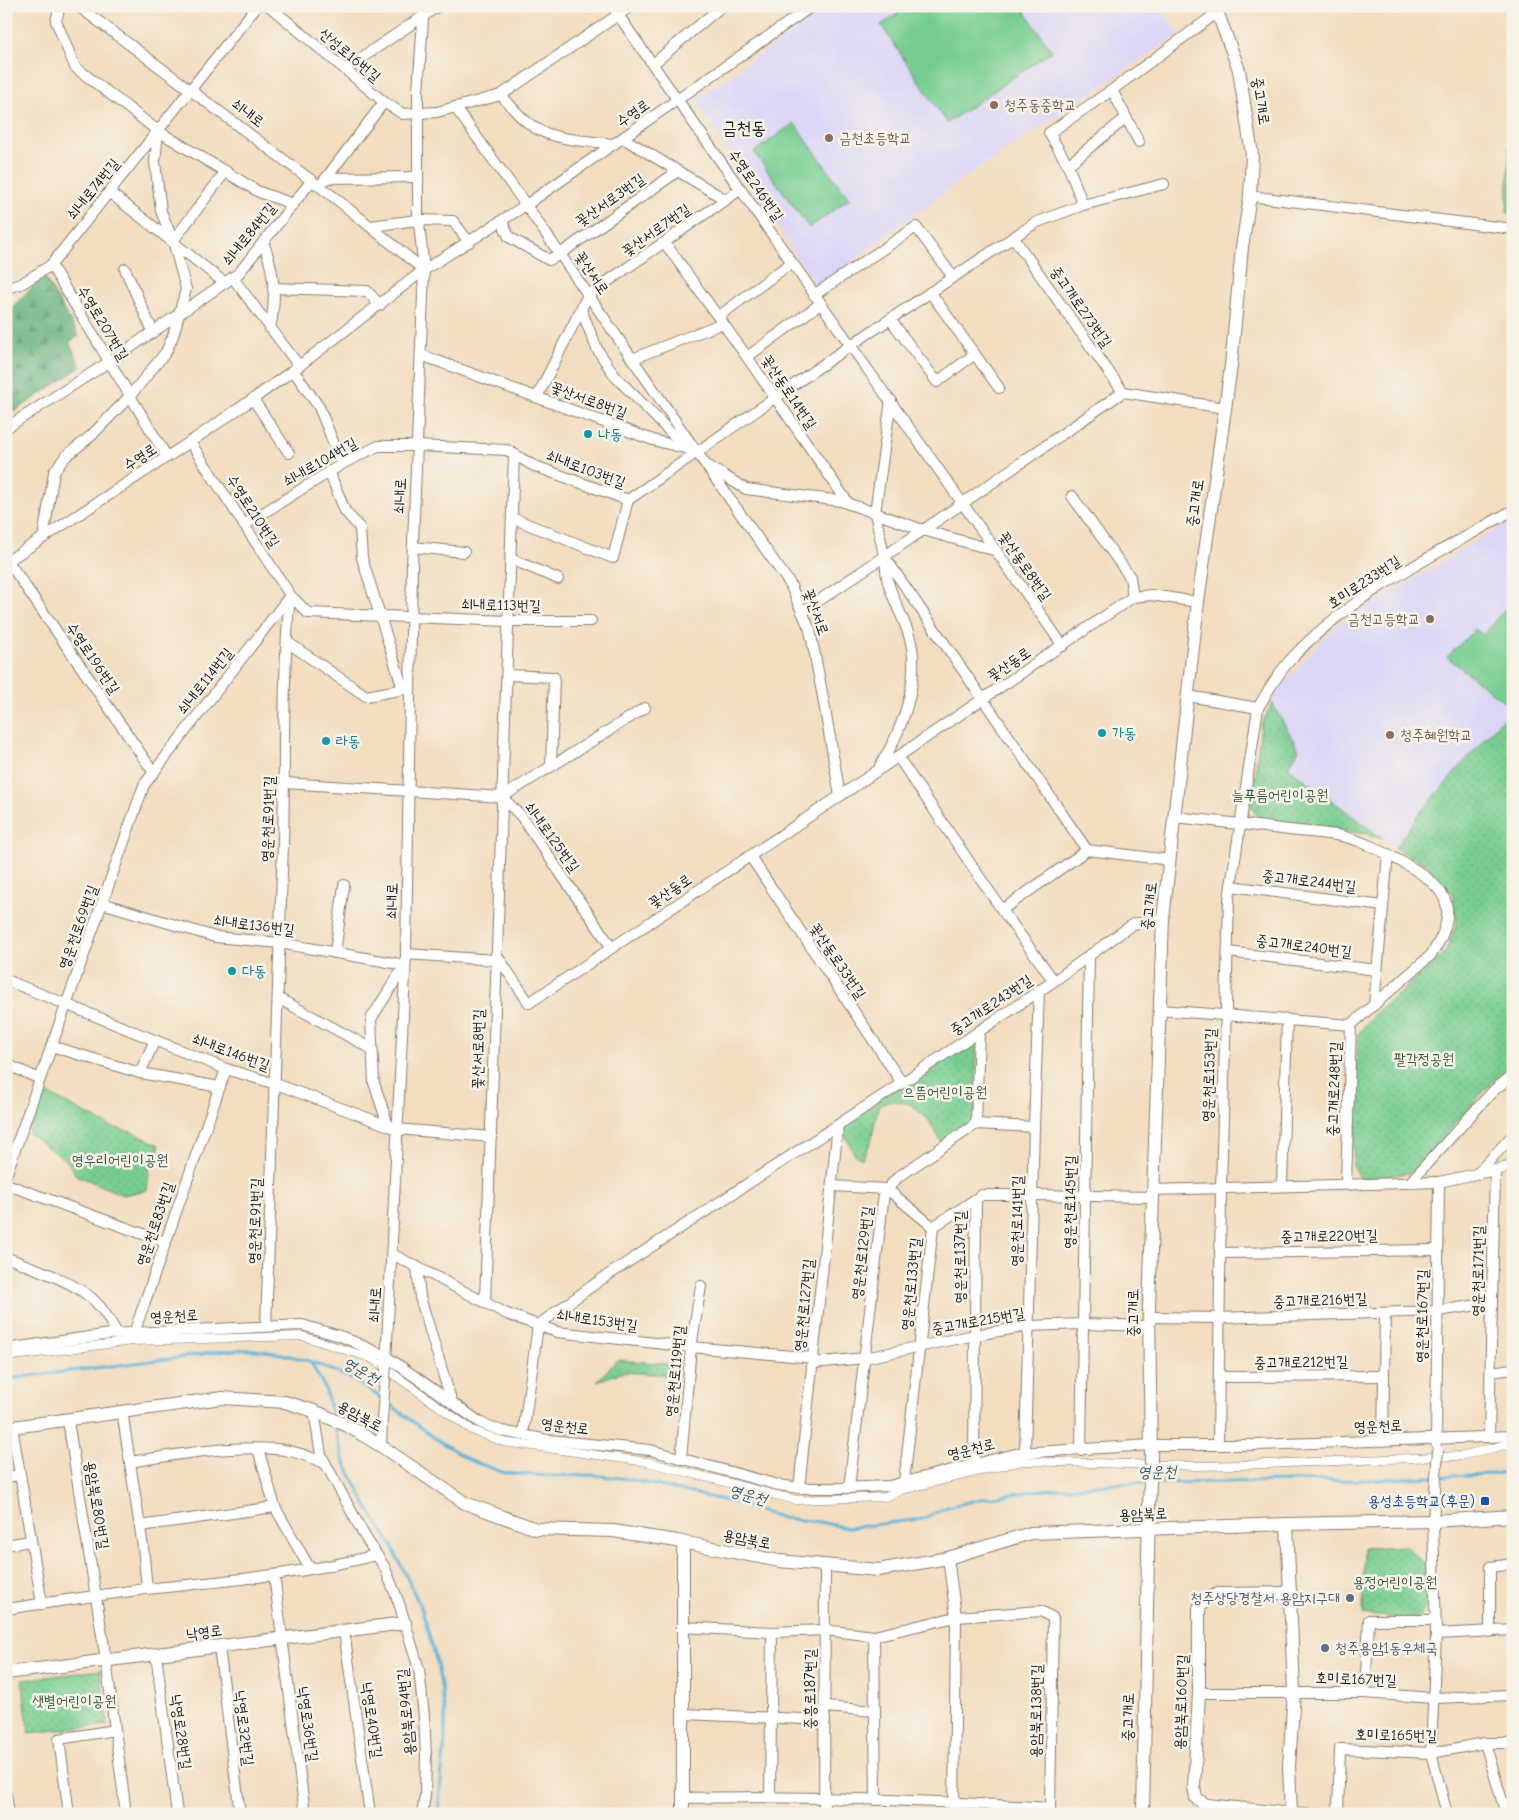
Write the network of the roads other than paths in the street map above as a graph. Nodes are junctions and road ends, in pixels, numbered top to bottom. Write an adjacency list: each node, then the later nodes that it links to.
1 (60, 6): 22 (street)
2 (256, 6): 14 (street, 쇠내로74번길)
3 (269, 6): 13 (street, 산성로16번길)
4 (438, 6): 10 (street)
5 (631, 6): 11 (street, 산성로16번길)
6 (722, 6): 12 (street)
7 (812, 6): 17 (street, 수영로)
8 (83, 8): 14 (street, 쇠내로)
9 (1216, 9): 15 (street, 중고개로); 33 (street, 중고개로)
10 (423, 11): 13 (street); 20 (street)
11 (615, 11): 12 (street, 수영로246번길); 16 (street, 산성로16번길)
12 (653, 64): 17 (street, 수영로246번길)
13 (345, 69): 18 (street, 산성로16번길)
14 (191, 89): 22 (street, 쇠내로74번길); 29 (street, 쇠내로)
15 (1112, 90): 21 (street); 25 (street, 중고개로)
16 (501, 95): 19 (street, 산성로16번길); 23 (street)
17 (679, 99): 23 (street, 수영로); 31 (street, 수영로246번길)
18 (384, 102): 20 (street, 산성로16번길); 29 (street, 쇠내로84번길)
19 (455, 107): 20 (street, 산성로16번길); 36 (street, 꽃산서로)
20 (418, 112): 28 (street)
21 (1126, 118): 24 (street); 25 (street)
22 (158, 131): 26 (street); 32 (street, 쇠내로74번길); 43 (street)
23 (619, 141): 27 (street); 36 (street, 수영로)
24 (1138, 142)
25 (1068, 165): 37 (street)
26 (226, 171): 35 (street); 43 (street)
27 (678, 171): 34 (street); 47 (street, 꽃산서로3번길)
28 (418, 177): 29 (street); 38 (street)
29 (319, 182): 35 (street, 쇠내로84번길); 40 (street, 쇠내로)
30 (1164, 184): 37 (street)
31 (741, 190): 34 (street, 꽃산서로7번길); 48 (street, 수영로246번길)
32 (109, 192): 43 (street); 49 (street, 쇠내로74번길)
33 (1250, 196): 41 (street); 80 (street, 중고개로)
34 (726, 200): 46 (street, 꽃산서로7번길)
35 (292, 204): 44 (street, 쇠내로84번길)
36 (526, 205): 39 (street, 수영로); 47 (street, 꽃산서로)
37 (1083, 206): 42 (street)
38 (418, 220): 40 (street); 45 (street); 51 (street)
39 (502, 221): 45 (street, 수영로); 47 (street)
40 (370, 226): 51 (street, 쇠내로)
41 (1513, 229)
42 (1013, 237): 52 (street); 74 (street, 중고개로273번길)
43 (173, 241): 53 (street); 61 (street)
44 (263, 242): 53 (street, 쇠내로84번길); 55 (street)
45 (469, 242): 51 (street, 수영로)
46 (665, 242): 57 (street, 꽃산서로7번길); 63 (street, 꽃산동로14번길)
47 (560, 254): 57 (street, 꽃산서로)
48 (791, 263): 58 (street, 수영로246번길); 63 (street)
49 (51, 265): 54 (street, 쇠내로74번길); 71 (street, 수영로207번길)
50 (125, 269): 65 (street)
51 (424, 270): 59 (street, 수영로); 68 (street, 쇠내로)
52 (952, 276): 56 (street); 58 (street)
53 (229, 281): 61 (street, 쇠내로84번길); 64 (street)
54 (6, 288)
55 (273, 288): 59 (street); 64 (street)
56 (930, 292): 62 (street); 67 (street)
57 (588, 295): 60 (street, 꽃산서로8번길); 70 (street, 꽃산서로)
58 (817, 300): 66 (street, 수영로246번길); 69 (street)
59 (380, 305): 72 (street, 수영로)
60 (581, 309): 76 (street, 꽃산서로8번길); 84 (street, 꽃산서로8번길)
61 (179, 315): 65 (street, 쇠내로84번길); 75 (street)
62 (890, 319): 66 (street); 67 (street)
63 (721, 320): 69 (street, 꽃산동로14번길); 70 (street)
64 (270, 328): 72 (street)
65 (153, 332): 71 (street, 쇠내로84번길)
66 (852, 344): 77 (street); 79 (street, 꽃산동로8번길)
67 (975, 354): 73 (street)
68 (421, 355): 76 (street); 83 (street, 쇠내로)
69 (747, 356): 77 (street, 꽃산동로14번길)
70 (632, 359): 84 (street, 꽃산서로)
71 (109, 362): 75 (street, 수영로207번길); 81 (street, 쇠내로84번길)
72 (296, 368): 78 (street, 수영로); 88 (street)
73 (999, 388)
74 (1123, 392): 80 (street); 93 (street)
75 (130, 396): 87 (street, 수영로207번길); 100 (street)
76 (536, 397): 84 (street, 꽃산서로8번길)
77 (774, 398): 84 (street); 94 (street, 꽃산동로14번길)
78 (253, 399): 82 (street, 수영로); 85 (street)
79 (891, 400): 93 (street, 꽃산동로8번길); 96 (street)
80 (1225, 408): 110 (street, 중고개로)
81 (6, 428)
82 (190, 442): 87 (street, 수영로); 98 (street, 수영로210번길)
83 (417, 446): 86 (street, 쇠내로103번길); 88 (street, 쇠내로104번길); 101 (street, 쇠내로)
84 (696, 451): 89 (street, 꽃산서로); 92 (street, 쇠내로103번길)
85 (289, 452)
86 (514, 454): 92 (street, 쇠내로103번길); 97 (street, 꽃산서로8번길)
87 (167, 457): 100 (street, 수영로)
88 (342, 464): 90 (street, 쇠내로104번길)
89 (705, 464): 94 (street, 꽃산서로); 111 (street, 꽃산서로)
90 (329, 471): 98 (street, 쇠내로104번길); 112 (street)
91 (1072, 496): 109 (street)
92 (628, 500): 97 (street)
93 (963, 503): 99 (street); 103 (street, 꽃산동로8번길)
94 (849, 504): 96 (street)
95 (1513, 510): 123 (street, 호미로233번길)
96 (876, 513): 99 (street); 104 (street)
97 (512, 518): 105 (street, 꽃산서로8번길)
98 (244, 525): 108 (street, 수영로210번길)
99 (923, 530): 103 (street); 104 (street)
100 (43, 538): 106 (street, 수영로)
101 (413, 547): 102 (street); 113 (street, 쇠내로)
102 (464, 552)
103 (997, 552): 117 (street, 꽃산동로8번길)
104 (884, 556): 111 (street); 121 (street); 126 (street, 꽃산동로)
105 (511, 559): 107 (street); 114 (street, 꽃산서로8번길)
106 (7, 562): 127 (street, 수영로196번길)
107 (558, 579)
108 (290, 595): 112 (street, 수영로210번길); 116 (street, 영운천로91번길); 127 (street, 쇠내로114번길)
109 (1133, 597): 110 (street); 117 (street, 꽃산동로)
110 (1198, 602): 120 (street, 중고개로)
111 (802, 612): 132 (street, 꽃산서로)
112 (381, 617): 113 (street, 쇠내로113번길); 119 (street)
113 (411, 619): 114 (street, 쇠내로113번길); 119 (street, 쇠내로)
114 (509, 621): 115 (street, 쇠내로113번길); 118 (street, 꽃산서로8번길)
115 (591, 621)
116 (287, 642): 119 (street); 128 (street, 영운천로91번길)
117 (1063, 646): 121 (street, 꽃산동로)
118 (507, 675): 125 (street); 131 (street, 꽃산서로8번길)
119 (407, 688): 130 (street, 쇠내로)
120 (1188, 696): 123 (street); 133 (street, 중고개로)
121 (984, 699): 124 (street, 꽃산동로); 135 (street)
122 (645, 708): 125 (street)
123 (1258, 708): 134 (street, 영운천로153번길)
124 (898, 757): 126 (street, 꽃산동로); 143 (street)
125 (551, 766): 131 (street)
126 (877, 771): 132 (street, 꽃산동로)
127 (154, 773): 129 (street, 쇠내로114번길)
128 (284, 783): 130 (street); 145 (street, 영운천로91번길)
129 (144, 785): 141 (street, 영운천로69번길)
130 (410, 790): 131 (street); 149 (street, 쇠내로)
131 (502, 796): 146 (street, 쇠내로125번길); 151 (street, 꽃산서로8번길)
132 (840, 796): 137 (street, 꽃산동로)
133 (1175, 817): 134 (street, 중고개로248번길); 138 (street, 중고개로)
134 (1242, 824): 136 (street, 중고개로248번길); 140 (street, 영운천로153번길)
135 (1087, 850): 138 (street); 143 (street)
136 (1388, 854): 142 (street); 159 (street, 중고개로248번길)
137 (750, 856): 146 (street, 꽃산동로); 173 (street, 꽃산동로33번길)
138 (1170, 860): 144 (street, 중고개로)
139 (344, 885): 148 (street)
140 (1231, 886): 142 (street, 중고개로244번길); 147 (street, 영운천로153번길)
141 (102, 903): 145 (street, 쇠내로136번길); 158 (street, 영운천로69번길)
142 (1383, 906): 153 (street)
143 (1002, 910): 155 (street)
144 (1163, 919): 150 (street, 중고개로243번길); 160 (street, 중고개로)
145 (280, 943): 148 (street, 쇠내로136번길); 157 (street, 영운천로91번길)
146 (612, 948): 151 (street, 꽃산동로)
147 (1228, 952): 153 (street, 중고개로240번길); 161 (street, 영운천로153번길)
148 (335, 953): 152 (street, 쇠내로136번길)
149 (406, 954): 151 (street); 152 (street, 쇠내로)
150 (1090, 955): 155 (street, 중고개로243번길); 196 (street, 영운천로145번길)
151 (496, 957): 181 (street, 꽃산서로8번길)
152 (405, 965): 167 (street); 178 (street, 쇠내로)
153 (1377, 970): 159 (street)
154 (6, 980): 158 (street, 쇠내로146번길)
155 (1054, 981): 156 (street, 중고개로243번길)
156 (1039, 990): 164 (street, 중고개로243번길); 179 (street, 영운천로141번길)
157 (278, 998): 167 (street); 174 (street, 영운천로91번길)
158 (66, 1005): 165 (street, 쇠내로146번길); 166 (street, 영운천로69번길)
159 (1374, 1005): 163 (street, 중고개로248번길)
160 (1159, 1010): 161 (street); 195 (street, 중고개로)
161 (1226, 1014): 162 (street); 192 (street, 영운천로153번길)
162 (1287, 1019): 163 (street); 191 (street)
163 (1351, 1025): 189 (street, 중고개로248번길)
164 (978, 1031): 173 (street, 중고개로243번길); 177 (street)
165 (155, 1040): 169 (street, 쇠내로146번길); 170 (street)
166 (51, 1046): 170 (street); 172 (street, 영운천로69번길)
167 (372, 1049): 178 (street)
168 (6, 1064): 172 (street)
169 (226, 1068): 174 (street, 쇠내로146번길); 175 (street, 영운천로83번길)
170 (140, 1072): 175 (street)
171 (1513, 1077): 186 (street)
172 (40, 1078): 185 (street, 영운천로69번길)
173 (902, 1083): 176 (street, 중고개로243번길)
174 (276, 1084): 178 (street, 쇠내로146번길); 215 (street, 영운천로91번길)
175 (220, 1087): 199 (street, 영운천로83번길)
176 (838, 1124): 190 (street, 영운천로127번길); 213 (street, 중고개로243번길)
177 (976, 1124): 179 (street); 193 (street, 영운천로129번길)
178 (392, 1127): 181 (street, 쇠내로146번길); 202 (street, 쇠내로)
179 (1034, 1127): 194 (street, 영운천로141번길)
180 (1513, 1135): 184 (street)
181 (491, 1136): 206 (street, 꽃산서로8번길)
182 (1513, 1166): 183 (street, 영운천로133번길)
183 (1494, 1171): 184 (street, 영운천로133번길); 207 (street, 영운천로171번길)
184 (1477, 1174): 187 (street, 영운천로133번길)
185 (6, 1175)
186 (1411, 1182): 187 (street, 영운천로133번길); 189 (street, 영운천로133번길)
187 (1439, 1182): 200 (street, 영운천로167번길)
188 (6, 1184): 199 (street)
189 (1346, 1184): 191 (street, 영운천로133번길)
190 (832, 1186): 193 (street); 224 (street, 영운천로127번길)
191 (1282, 1186): 192 (street, 영운천로133번길)
192 (1221, 1188): 195 (street, 영운천로133번길); 201 (street, 영운천로153번길)
193 (887, 1189): 198 (street); 223 (street, 영운천로129번길)
194 (1032, 1194): 196 (street, 영운천로133번길); 197 (street, 영운천로133번길); 214 (street, 영운천로141번길)
195 (1152, 1194): 196 (street, 영운천로133번길); 211 (street, 중고개로)
196 (1086, 1196): 212 (street, 영운천로145번길)
197 (976, 1200): 198 (street, 영운천로133번길); 218 (street, 영운천로137번길)
198 (933, 1227): 220 (street, 영운천로133번길)
199 (165, 1242): 216 (street, 영운천로83번길)
200 (1438, 1250): 201 (street, 중고개로220번길); 208 (street, 영운천로167번길)
201 (1220, 1253): 210 (street, 영운천로153번길)
202 (392, 1254): 204 (street, 쇠내로153번길); 225 (street, 쇠내로)
203 (6, 1257): 217 (street)
204 (417, 1267): 206 (street, 쇠내로153번길); 230 (street)
205 (701, 1286): 219 (street, 영운천로119번길)
206 (484, 1302): 213 (street, 쇠내로153번길)
207 (1492, 1303): 208 (street, 중고개로216번길); 227 (street, 영운천로171번길)
208 (1437, 1311): 209 (street, 중고개로216번길); 238 (street, 영운천로167번길)
209 (1385, 1313): 210 (street, 중고개로216번길); 228 (street)
210 (1220, 1318): 211 (street, 중고개로216번길); 229 (street, 영운천로153번길)
211 (1149, 1322): 212 (street, 중고개로215번길); 241 (street, 중고개로)
212 (1083, 1324): 214 (street, 중고개로215번길); 245 (street, 영운천로145번길)
213 (538, 1325): 219 (street, 쇠내로153번길); 235 (street)
214 (1029, 1326): 218 (street, 중고개로215번길); 246 (street, 영운천로141번길)
215 (266, 1327): 216 (street, 영운천로); 225 (street, 영운천로)
216 (134, 1333): 217 (street, 영운천로)
217 (117, 1334): 221 (street, 영운천로)
218 (975, 1335): 220 (street, 중고개로215번길); 250 (street, 영운천로137번길)
219 (691, 1347): 224 (street, 쇠내로153번길); 247 (street, 영운천로119번길)
220 (919, 1347): 223 (street, 중고개로215번길); 253 (street, 영운천로133번길)
221 (6, 1349)
222 (6, 1357): 240 (street)
223 (864, 1358): 224 (street, 중고개로215번길); 255 (street, 영운천로129번길)
224 (814, 1361): 254 (street, 영운천로127번길)
225 (386, 1362): 230 (street, 영운천로); 243 (street, 쇠내로, bridge)
226 (1513, 1369): 227 (street)
227 (1491, 1372): 237 (street, 영운천로171번길)
228 (1384, 1376): 229 (street, 중고개로212번길); 239 (street)
229 (1219, 1378): 242 (street, 영운천로153번길)
230 (452, 1403): 235 (street, 영운천로)
231 (122, 1411): 232 (street, 용암북로); 233 (street, 용암북로); 248 (street)
232 (314, 1411): 243 (street, 용암북로); 249 (street, 용암북로94번길)
233 (68, 1421): 234 (street, 용암북로); 273 (street, 용암북로80번길)
234 (9, 1428): 251 (street)
235 (523, 1435): 247 (street, 영운천로)
236 (1513, 1436): 237 (street, 영운천로)
237 (1489, 1437): 238 (street, 영운천로)
238 (1435, 1439): 239 (street, 영운천로); 258 (street, 영운천로167번길, bridge)
239 (1383, 1441): 242 (street, 영운천로)
240 (1513, 1443)
241 (1151, 1445): 242 (street, 영운천로); 245 (street, 영운천로); 261 (street, 중고개로, bridge)
242 (1218, 1445)
243 (382, 1446): 263 (street, 용암북로)
244 (258, 1449): 248 (street); 249 (street); 256 (street)
245 (1081, 1450): 246 (street, 영운천로)
246 (1025, 1452): 250 (street, 영운천로)
247 (680, 1459): 254 (street, 영운천로)
248 (130, 1462): 260 (street)
249 (325, 1463): 265 (street, 용암북로94번길)
250 (974, 1464): 253 (street, 영운천로)
251 (20, 1475): 252 (street); 262 (street)
252 (6, 1477)
253 (904, 1482): 255 (street, 영운천로)
254 (799, 1488): 255 (street, 영운천로)
255 (849, 1488)
256 (275, 1507): 260 (street); 269 (street)
257 (1513, 1516): 258 (street, 용암북로)
258 (1433, 1521): 259 (street, 용암북로); 277 (street, 영운천로167번길)
259 (1287, 1524): 261 (street, 용암북로); 272 (street)
260 (140, 1526): 271 (street)
261 (1148, 1530): 266 (street, 용암북로); 324 (street, 중고개로)
262 (30, 1541): 264 (street); 274 (street)
263 (683, 1543): 268 (street, 용암북로); 279 (street)
264 (6, 1545)
265 (376, 1554): 269 (street); 278 (street, 용암북로94번길)
266 (948, 1558): 268 (street, 용암북로); 276 (street)
267 (1513, 1564): 284 (street)
268 (825, 1565): 281 (street, 중흥로187번길)
269 (310, 1569): 270 (street)
270 (274, 1575): 271 (street); 287 (street, 낙영로36번길)
271 (147, 1589): 273 (street)
272 (1291, 1593): 292 (street); 293 (street, 용암북로160번길)
273 (97, 1595): 274 (street); 290 (street, 용암북로80번길)
274 (42, 1604): 275 (street)
275 (6, 1609)
276 (956, 1617): 286 (street, 용암북로138번길); 311 (street); 311 (street, 용암북로138번길)
277 (1435, 1620): 285 (street, 영운천로167번길); 294 (street)
278 (405, 1623): 280 (street, 낙영로); 320 (street, 용암북로94번길)
279 (683, 1627): 283 (street, 용암북로138번길); 299 (street)
280 (344, 1630): 287 (street, 낙영로); 319 (street, 낙영로40번길)
281 (825, 1630): 283 (street, 용암북로138번길); 286 (street, 용암북로138번길); 297 (street, 중흥로187번길)
282 (1513, 1630): 284 (street)
283 (772, 1632): 300 (street)
284 (1490, 1632): 285 (street)
285 (1436, 1634): 296 (street, 영운천로167번길)
286 (874, 1636): 298 (street)
287 (281, 1638): 288 (street, 낙영로); 318 (street, 낙영로36번길)
288 (219, 1646): 289 (street, 낙영로); 317 (street, 낙영로32번길)
289 (156, 1654): 290 (street, 낙영로); 316 (street, 낙영로28번길)
290 (106, 1660): 291 (street, 낙영로); 302 (street, 용암북로80번길)
291 (6, 1673)
292 (1294, 1692): 293 (street, 호미로167번길); 294 (street, 호미로167번길); 325 (street)
293 (1199, 1693): 325 (street, 용암북로160번길)
294 (1365, 1693): 296 (street, 호미로167번길)
295 (1513, 1695): 296 (street, 호미로167번길)
296 (1433, 1698): 305 (street, 영운천로167번길)
297 (825, 1707): 298 (street); 301 (street, 중흥로187번길)
298 (875, 1711): 310 (street)
299 (683, 1714): 300 (street); 308 (street)
300 (771, 1718): 301 (street); 307 (street)
301 (825, 1720): 309 (street, 중흥로187번길)
302 (115, 1730): 314 (street); 315 (street, 용암북로80번길)
303 (1486, 1743): 304 (street, 호미로165번길); 305 (street, 호미로165번길); 328 (street)
304 (1513, 1743)
305 (1431, 1753): 312 (street, 호미로165번길); 327 (street, 영운천로167번길)
306 (6, 1795): 313 (street)
307 (770, 1796): 308 (street, 용암북로138번길); 309 (street, 용암북로138번길)
308 (683, 1798): 321 (street)
309 (823, 1798): 310 (street, 용암북로138번길); 322 (street, 중흥로187번길)
310 (876, 1800): 311 (street, 용암북로138번길)
311 (955, 1802): 323 (street)
312 (1338, 1813): 325 (street); 326 (street)
313 (9, 1814)
314 (69, 1814)
315 (126, 1814)
316 (177, 1814)
317 (240, 1814)
318 (305, 1814)
319 (370, 1814)
320 (422, 1814)
321 (683, 1814)
322 (824, 1814)
323 (954, 1814)
324 (1143, 1814)
325 (1292, 1814)
326 (1370, 1814)
327 (1446, 1814)
328 (1506, 1814)

